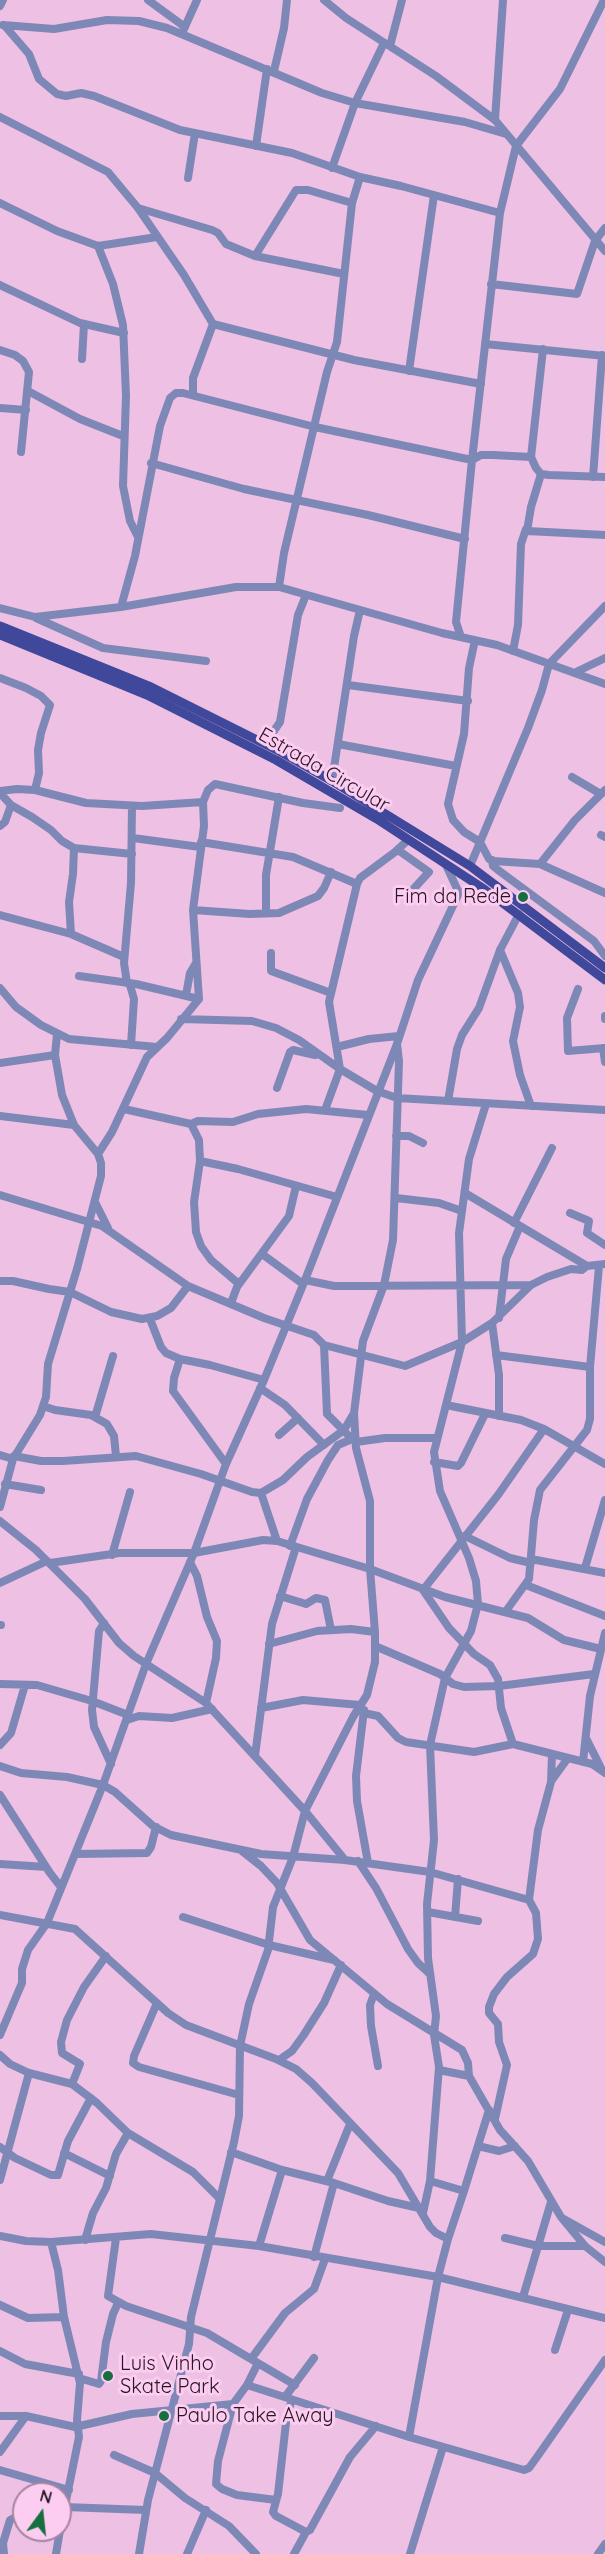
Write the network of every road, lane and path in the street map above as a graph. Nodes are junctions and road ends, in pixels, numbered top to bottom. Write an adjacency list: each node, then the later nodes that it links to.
1 (3, 0): 9 (street)
2 (148, 0): 11 (street)
3 (197, 0): 11 (street)
4 (287, 0): 13 (street)
5 (324, 0): 12 (street)
6 (402, 0): 12 (street)
7 (503, 0): 16 (street)
8 (604, 0): 20 (street)
9 (0, 6)
10 (2, 25): 11 (street); 17 (street)
11 (183, 31): 13 (street)
12 (387, 45): 14 (street); 16 (street)
13 (271, 70): 14 (street); 19 (street)
14 (355, 103): 18 (street); 21 (street)
15 (0, 117): 27 (street)
16 (495, 120): 18 (street)
17 (195, 134): 19 (street); 23 (street)
18 (506, 134): 20 (street)
19 (256, 146): 21 (street)
20 (516, 146): 28 (street); 31 (street)
21 (332, 168): 22 (street)
22 (360, 177): 24 (street); 25 (street)
23 (188, 178)
24 (434, 195): 28 (street); 47 (street)
25 (352, 202): 34 (street); 35 (street)
26 (0, 203): 32 (street)
27 (138, 208): 30 (street); 34 (street)
28 (500, 213): 36 (street)
29 (605, 228): 31 (street)
30 (157, 237): 32 (street); 39 (street)
31 (595, 241): 33 (street); 36 (street)
32 (98, 246): 40 (street)
33 (605, 251)
34 (255, 256): 35 (street)
35 (344, 274): 44 (street)
36 (491, 284): 41 (street)
37 (0, 285): 38 (street)
38 (84, 324): 40 (street); 46 (street)
39 (213, 324): 44 (street); 50 (street)
40 (124, 333): 54 (street)
41 (485, 344): 43 (street); 48 (street)
42 (0, 350): 49 (street)
43 (543, 350): 45 (street); 56 (street)
44 (332, 353): 47 (street); 53 (street)
45 (603, 356): 60 (street)
46 (82, 358)
47 (409, 371): 48 (street)
48 (481, 384): 57 (street)
49 (28, 391): 52 (street); 54 (street)
50 (193, 395): 53 (street); 58 (street)
51 (0, 408): 52 (street)
52 (26, 410): 55 (street)
53 (315, 427): 57 (street); 62 (street)
54 (123, 436): 65 (street)
55 (21, 452)
56 (531, 457): 57 (street); 59 (street)
57 (472, 460): 66 (street)
58 (152, 463): 62 (street); 65 (street)
59 (541, 474): 60 (street); 63 (street)
60 (594, 477): 61 (street)
61 (605, 477)
62 (297, 501): 66 (street); 67 (street)
63 (526, 529): 64 (street); 80 (street)
64 (605, 536)
65 (138, 537): 70 (street)
66 (465, 539): 74 (street)
67 (279, 587): 68 (street); 70 (street)
68 (306, 595): 72 (street); 89 (street)
69 (605, 606): 83 (street)
70 (121, 607): 73 (street)
71 (0, 608): 73 (street)
72 (360, 610): 76 (street); 87 (street)
73 (35, 617): 82 (street)
74 (456, 622): 76 (street); 78 (street)
75 (0, 626): 89 (main road, Estrada Circular)
76 (442, 633): 78 (street)
77 (0, 635): 104 (main road, Estrada Circular)
78 (461, 637): 79 (street)
79 (475, 640): 80 (street); 88 (street)
80 (513, 651): 83 (street)
81 (605, 658): 84 (street)
82 (206, 661)
83 (549, 664): 84 (street); 105 (street)
84 (576, 672): 86 (street)
85 (0, 678): 94 (street)
86 (605, 684)
87 (348, 685): 88 (street); 90 (street)
88 (468, 701): 91 (street)
89 (265, 744): 93 (main road, Estrada Circular)
90 (338, 744): 91 (street); 93 (street)
91 (456, 766): 105 (street)
92 (572, 777): 96 (street)
93 (332, 781): 114 (main road, Estrada Circular)
94 (34, 790): 95 (street); 100 (street)
95 (0, 792): 99 (street)
96 (602, 792): 112 (street)
97 (279, 798): 98 (street); 101 (street); 109 (street)
98 (203, 802): 100 (street); 106 (street)
99 (11, 805): 102 (street); 107 (street)
100 (132, 806): 103 (street)
101 (340, 808)
102 (0, 826)
103 (133, 838): 106 (street); 110 (street)
104 (408, 840): 108 (street); 113 (main road, Estrada Circular)
105 (480, 842): 111 (street); 114 (street)
106 (200, 844): 109 (street); 121 (street)
107 (74, 848): 110 (street); 125 (street)
108 (398, 850): 116 (street); 120 (street)
109 (269, 852): 115 (street); 122 (street)
110 (132, 855): 129 (street)
111 (492, 860): 112 (street); 127 (street)
112 (540, 864): 119 (street)
113 (446, 865): 117 (main road, Estrada Circular); 118 (street)
114 (470, 866): 131 (main road, Estrada Circular)
115 (331, 872): 116 (street); 122 (street)
116 (357, 884): 137 (street)
117 (484, 889): 118 (street); 123 (main road, Estrada Circular)
118 (459, 893): 142 (street)
119 (605, 893)
120 (407, 896)
121 (193, 910): 122 (street); 130 (street)
122 (266, 913)
123 (519, 914): 126 (street); 133 (main road, Estrada Circular)
124 (0, 915): 125 (street)
125 (71, 934): 129 (street)
126 (500, 950): 155 (street); 157 (street)
127 (604, 952)
128 (271, 953): 137 (street)
129 (124, 957): 134 (street)
130 (196, 962): 138 (street); 139 (street)
131 (605, 968)
132 (79, 976): 134 (street)
133 (605, 980)
134 (127, 983): 138 (street); 143 (street)
135 (0, 988): 141 (street)
136 (578, 989): 146 (street)
137 (331, 993): 145 (street)
138 (186, 995): 139 (street)
139 (199, 999): 140 (street)
140 (181, 1019): 144 (street); 148 (street)
141 (57, 1034): 143 (street); 147 (street)
142 (398, 1040): 145 (street); 153 (street); 154 (street)
143 (131, 1045): 144 (street)
144 (157, 1047): 158 (street)
145 (337, 1047): 151 (street)
146 (604, 1048): 149 (street)
147 (55, 1055): 150 (street); 164 (street)
148 (320, 1056): 151 (street); 152 (street)
149 (605, 1062)
150 (0, 1063)
151 (340, 1069): 153 (street); 159 (street)
152 (277, 1088)
153 (377, 1091): 154 (street); 161 (street)
154 (397, 1098): 155 (street); 165 (street)
155 (448, 1101): 156 (street)
156 (486, 1104): 157 (street); 171 (street)
157 (531, 1106): 160 (street)
158 (124, 1109): 163 (street); 168 (street)
159 (325, 1110): 161 (street); 163 (street)
160 (605, 1110)
161 (368, 1115): 173 (street)
162 (0, 1116): 164 (street)
163 (191, 1124): 169 (street)
164 (74, 1125): 168 (street)
165 (396, 1136): 166 (street); 174 (street)
166 (423, 1143)
167 (552, 1148): 179 (street)
168 (98, 1154): 175 (street)
169 (200, 1161): 170 (street); 187 (street)
170 (296, 1186): 173 (street); 182 (street)
171 (465, 1193): 176 (street); 179 (street)
172 (0, 1195): 178 (street)
173 (337, 1197): 186 (street)
174 (396, 1198): 176 (street); 188 (street)
175 (95, 1202): 178 (street); 180 (street)
176 (462, 1211): 192 (street)
177 (570, 1213): 181 (street)
178 (90, 1220): 180 (street); 193 (street)
179 (517, 1225): 184 (street); 189 (street)
180 (108, 1229): 191 (street)
181 (605, 1245)
182 (262, 1254): 186 (street); 187 (street)
183 (602, 1265): 184 (street); 204 (street)
184 (587, 1266): 190 (street)
185 (0, 1281): 193 (street)
186 (304, 1282): 188 (street); 197 (street)
187 (239, 1284): 194 (street)
188 (384, 1285): 192 (street); 202 (street)
189 (501, 1285): 190 (street); 192 (street); 196 (street)
190 (531, 1285): 196 (street)
191 (188, 1286): 194 (street); 195 (street)
192 (460, 1286): 198 (street)
193 (70, 1292): 195 (street); 207 (street)
194 (231, 1303): 197 (street)
195 (150, 1319): 203 (street)
196 (495, 1321): 198 (street); 200 (street)
197 (285, 1325): 199 (street); 205 (street)
198 (462, 1342): 202 (street); 206 (street)
199 (324, 1345): 202 (street); 214 (street)
200 (496, 1355): 204 (street); 210 (street)
201 (113, 1356): 211 (street)
202 (360, 1356): 208 (street)
203 (180, 1359): 205 (street); 224 (street)
204 (590, 1367): 219 (street)
205 (262, 1384): 212 (street); 224 (street)
206 (446, 1405): 209 (street); 216 (street)
207 (43, 1406): 211 (street); 222 (street)
208 (354, 1413): 214 (street); 217 (street)
209 (485, 1414): 210 (street); 223 (street)
210 (499, 1416): 213 (street)
211 (95, 1417): 221 (street)
212 (298, 1418): 215 (street); 218 (street)
213 (544, 1429): 219 (street); 234 (street)
214 (344, 1430): 217 (street); 218 (street)
215 (279, 1435)
216 (436, 1438): 217 (street); 223 (street)
217 (354, 1440): 236 (street); 243 (street)
218 (324, 1445): 230 (street)
219 (574, 1446): 225 (street); 239 (street)
220 (0, 1455): 222 (street)
221 (116, 1456): 222 (street); 226 (street)
222 (13, 1457): 227 (street)
223 (434, 1462): 234 (street)
224 (226, 1464): 226 (street)
225 (605, 1464)
226 (220, 1481): 230 (street); 237 (street)
227 (5, 1484): 228 (street); 232 (street)
228 (41, 1490)
229 (130, 1492): 238 (street)
230 (261, 1493): 235 (street)
231 (605, 1500): 242 (street)
232 (0, 1507)
233 (0, 1521): 240 (street)
234 (464, 1538): 239 (street); 247 (street); 249 (street)
235 (277, 1541): 236 (street); 237 (street)
236 (293, 1547): 243 (street); 248 (street)
237 (194, 1553): 238 (street); 241 (street)
238 (112, 1555): 240 (street)
239 (531, 1561): 242 (street); 246 (street)
240 (48, 1562): 245 (street); 252 (street)
241 (190, 1562): 260 (street); 267 (street)
242 (585, 1568): 244 (street)
243 (370, 1569): 247 (street); 254 (street)
244 (605, 1573)
245 (0, 1583)
246 (526, 1586): 250 (street); 251 (street)
247 (423, 1590): 249 (street); 256 (street)
248 (280, 1596): 253 (street); 257 (street)
249 (478, 1604): 250 (street); 256 (street)
250 (506, 1611): 259 (street)
251 (605, 1616)
252 (104, 1623): 260 (street); 266 (street)
253 (331, 1629): 254 (street); 257 (street)
254 (375, 1632): 258 (street)
255 (605, 1633): 259 (street)
256 (464, 1643): 262 (street); 265 (street)
257 (269, 1644): 269 (street)
258 (375, 1646): 262 (street); 268 (street)
259 (601, 1648): 261 (street)
260 (146, 1664): 267 (street); 270 (street)
261 (594, 1674): 265 (street); 271 (street)
262 (445, 1678): 265 (street); 274 (street)
263 (0, 1684): 264 (street)
264 (25, 1685): 266 (street); 272 (street)
265 (499, 1686): 273 (street)
266 (92, 1701): 270 (street); 279 (street)
267 (209, 1706): 270 (street); 276 (street)
268 (363, 1706): 269 (street); 274 (street); 285 (street); 292 (street)
269 (261, 1708): 276 (street)
270 (128, 1714): 279 (street)
271 (585, 1736): 278 (street); 281 (street)
272 (0, 1744)
273 (513, 1744): 274 (street); 275 (street)
274 (430, 1745): 295 (street)
275 (552, 1754): 277 (street); 282 (street)
276 (255, 1756): 285 (street)
277 (568, 1758): 278 (street); 282 (street)
278 (583, 1762): 281 (street)
279 (111, 1764): 283 (street)
280 (0, 1766): 283 (street)
281 (604, 1772)
282 (551, 1782): 299 (street)
283 (103, 1785): 286 (street); 288 (street)
284 (0, 1795): 294 (street)
285 (305, 1811): 289 (street); 290 (street)
286 (156, 1827): 287 (street); 288 (street)
287 (240, 1850): 289 (street); 298 (street)
288 (75, 1854): 297 (street)
289 (293, 1857): 290 (street); 298 (street)
290 (345, 1860): 291 (street)
291 (358, 1861): 292 (street); 309 (street)
292 (368, 1863): 295 (street)
293 (0, 1864): 294 (street)
294 (46, 1867): 297 (street)
295 (430, 1872): 296 (street); 300 (street)
296 (458, 1879): 299 (street); 303 (street)
297 (61, 1887): 305 (street)
298 (281, 1891): 306 (street); 308 (street)
299 (529, 1900): 327 (street)
300 (428, 1912): 303 (street); 309 (street)
301 (0, 1915): 305 (street)
302 (183, 1917): 306 (street)
303 (455, 1917): 304 (street)
304 (478, 1921)
305 (46, 1923): 307 (street); 312 (street)
306 (269, 1945): 308 (street); 314 (street)
307 (106, 1956): 311 (street); 323 (street)
308 (338, 1963): 310 (street); 316 (street)
309 (430, 1974): 313 (street)
310 (374, 1994): 313 (street); 319 (street)
311 (157, 2003): 314 (street); 324 (street)
312 (0, 2035)
313 (434, 2035): 320 (street); 322 (street)
314 (240, 2046): 316 (street); 324 (street)
315 (0, 2055): 318 (street)
316 (279, 2060): 328 (street)
317 (0, 2063): 318 (street)
318 (10, 2064): 321 (street)
319 (378, 2066)
320 (439, 2070): 322 (street); 339 (street)
321 (29, 2073): 323 (street); 333 (street)
322 (469, 2076): 326 (street)
323 (72, 2084): 325 (street)
324 (240, 2096): 334 (street)
325 (91, 2098): 329 (street); 335 (street)
326 (489, 2110): 327 (street); 330 (street)
327 (495, 2120): 331 (street)
328 (350, 2124): 340 (street); 344 (street)
329 (128, 2133): 337 (street); 342 (street)
330 (478, 2146): 331 (street); 341 (street)
331 (515, 2146): 343 (street)
332 (0, 2147): 333 (street)
333 (8, 2152): 335 (street); 338 (street)
334 (231, 2152): 336 (street); 342 (street)
335 (64, 2153): 337 (street)
336 (282, 2170): 340 (street); 354 (street)
337 (110, 2176): 350 (street)
338 (0, 2180)
339 (430, 2181): 341 (street); 344 (street)
340 (330, 2182): 344 (street); 357 (street)
341 (464, 2191): 348 (street)
342 (219, 2198): 351 (street)
343 (551, 2202): 345 (street); 355 (street)
344 (421, 2211): 348 (street)
345 (561, 2217): 353 (street); 356 (street)
346 (0, 2235): 352 (street)
347 (116, 2238): 350 (street); 351 (street); 362 (street)
348 (448, 2238): 360 (street)
349 (505, 2238): 355 (street)
350 (85, 2240): 352 (street)
351 (210, 2240): 354 (street); 367 (street)
352 (51, 2242): 365 (street)
353 (605, 2242)
354 (259, 2246): 357 (street)
355 (538, 2246): 356 (street); 361 (street)
356 (585, 2246): 359 (street)
357 (314, 2257): 358 (street)
358 (325, 2259): 360 (street); 372 (street)
359 (605, 2262)
360 (438, 2277): 361 (street); 383 (street)
361 (523, 2297): 364 (street)
362 (118, 2303): 367 (street); 373 (street)
363 (0, 2305): 365 (street)
364 (568, 2310): 366 (street); 368 (street)
365 (64, 2317): 373 (street)
366 (605, 2318)
367 (190, 2327): 372 (street); 378 (street)
368 (555, 2350)
369 (0, 2351): 373 (street)
370 (314, 2358): 375 (street)
371 (605, 2360): 384 (street)
372 (254, 2361): 374 (street); 375 (street)
373 (79, 2376): 381 (street)
374 (247, 2385): 376 (street); 377 (street)
375 (295, 2385): 376 (street)
376 (288, 2399): 382 (street); 391 (street)
377 (233, 2404): 378 (street); 391 (street)
378 (171, 2411): 381 (street); 388 (street)
379 (0, 2415): 380 (street)
380 (26, 2416): 381 (street); 385 (street)
381 (78, 2426): 390 (street)
382 (376, 2426): 383 (street); 396 (street)
383 (409, 2437): 384 (street)
384 (443, 2446): 402 (street)
385 (0, 2452)
386 (114, 2455): 388 (street)
387 (0, 2470): 389 (street)
388 (155, 2473): 393 (street); 394 (street)
389 (41, 2482)
390 (71, 2482)
391 (276, 2500): 396 (street)
392 (72, 2507): 393 (street)
393 (145, 2510): 398 (street)
394 (206, 2510): 399 (street); 400 (street)
395 (12, 2519): 397 (street)
396 (306, 2532): 401 (street)
397 (4, 2554)
398 (139, 2554)
399 (187, 2554)
400 (256, 2554)
401 (294, 2554)
402 (410, 2554)

